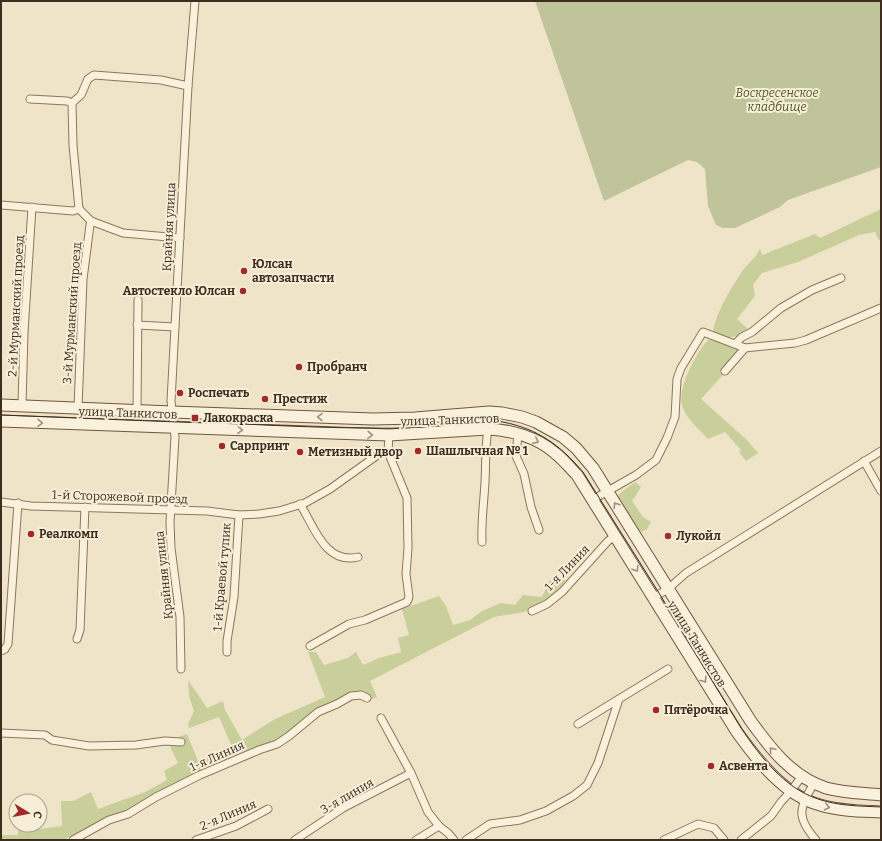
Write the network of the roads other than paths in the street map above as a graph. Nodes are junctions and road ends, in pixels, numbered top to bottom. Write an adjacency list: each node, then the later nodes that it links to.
1 (195, 1): 2 (street, Крайняя улица)
2 (188, 86): 4 (street); 9 (street, Крайняя улица)
3 (30, 99): 4 (street)
4 (72, 103): 7 (street)
5 (1, 205): 6 (street)
6 (32, 208): 7 (street); 19 (street, 2-й Мурманский проезд)
7 (79, 209): 8 (street)
8 (91, 221): 9 (street); 20 (street, 3-й Мурманский проезд)
9 (180, 238): 14 (street, Крайняя улица)
10 (841, 278): 15 (street)
11 (138, 300): 13 (street)
12 (881, 308): 16 (street)
13 (137, 325): 14 (street); 21 (street)
14 (175, 327): 22 (street, Крайняя улица)
15 (735, 344): 16 (street); 32 (street)
16 (745, 348): 17 (street)
17 (725, 370)
18 (1, 405): 19 (main road, улица Танкистов)
19 (22, 405): 20 (main road, улица Танкистов)
20 (78, 408): 21 (main road, улица Танкистов)
21 (137, 411): 22 (main road, улица Танкистов)
22 (172, 412): 24 (street, Крайняя улица); 32 (main road, улица Танкистов, one-way to 22)
23 (1, 421): 24 (main road, улица Танкистов, one-way to 24)
24 (174, 428): 27 (main road, улица Танкистов, one-way to 27); 38 (street, Крайняя улица)
25 (488, 428): 26 (main road, улица Танкистов); 27 (main road, улица Танкистов); 42 (street)
26 (518, 434): 33 (main road, улица Танкистов, one-way to 33); 40 (street)
27 (389, 435): 29 (street)
28 (881, 451): 30 (street)
29 (388, 452): 36 (street); 48 (street)
30 (864, 461): 31 (street); 44 (street)
31 (881, 490)
32 (607, 491): 33 (street); 44 (main road, улица Танкистов, one-way to 32)
33 (592, 500): 41 (main road, улица Танкистов)
34 (1, 502): 35 (street, 1-й Сторожевой проезд)
35 (18, 504): 37 (street, 1-й Сторожевой проезд); 49 (street)
36 (300, 504): 39 (street); 43 (street)
37 (85, 507): 38 (street, 1-й Сторожевой проезд); 47 (street)
38 (170, 510): 39 (street, 1-й Сторожевой проезд); 51 (street, Крайняя улица)
39 (239, 515): 50 (street, 1-й Краевой тупик)
40 (539, 530)
41 (615, 536): 45 (main road, улица Танкистов, one-way to 45); 46 (street, 1-я Линия)
42 (482, 542)
43 (358, 557)
44 (669, 588): 45 (street); 60 (main road, улица Танкистов, one-way to 44)
45 (654, 598): 62 (main road, улица Танкистов, one-way to 62)
46 (532, 611)
47 (77, 640)
48 (310, 646)
49 (3, 650)
50 (226, 652)
51 (181, 669)
52 (668, 669): 54 (street)
53 (367, 698): 68 (street, 1-я Линия)
54 (619, 699): 56 (street); 73 (street)
55 (380, 718): 59 (street)
56 (578, 724)
57 (1, 733): 58 (street)
58 (180, 742)
59 (411, 773): 67 (street); 70 (street, 3-я линия)
60 (802, 776): 61 (main road, улица Танкистов); 62 (street)
61 (814, 783): 63 (main road, улица Танкистов); 64 (street)
62 (791, 791): 64 (main road, улица Танкистов); 76 (street)
63 (881, 795)
64 (805, 800): 66 (main road, улица Танкистов, one-way to 66); 77 (street)
65 (268, 809): 69 (street, 2-я Линия)
66 (881, 812)
67 (439, 826): 71 (street); 72 (street)
68 (74, 840)
69 (196, 840)
70 (295, 840)
71 (416, 840)
72 (454, 840)
73 (466, 840)
74 (664, 840): 75 (street)
75 (724, 840)
76 (741, 840)
77 (816, 840)

